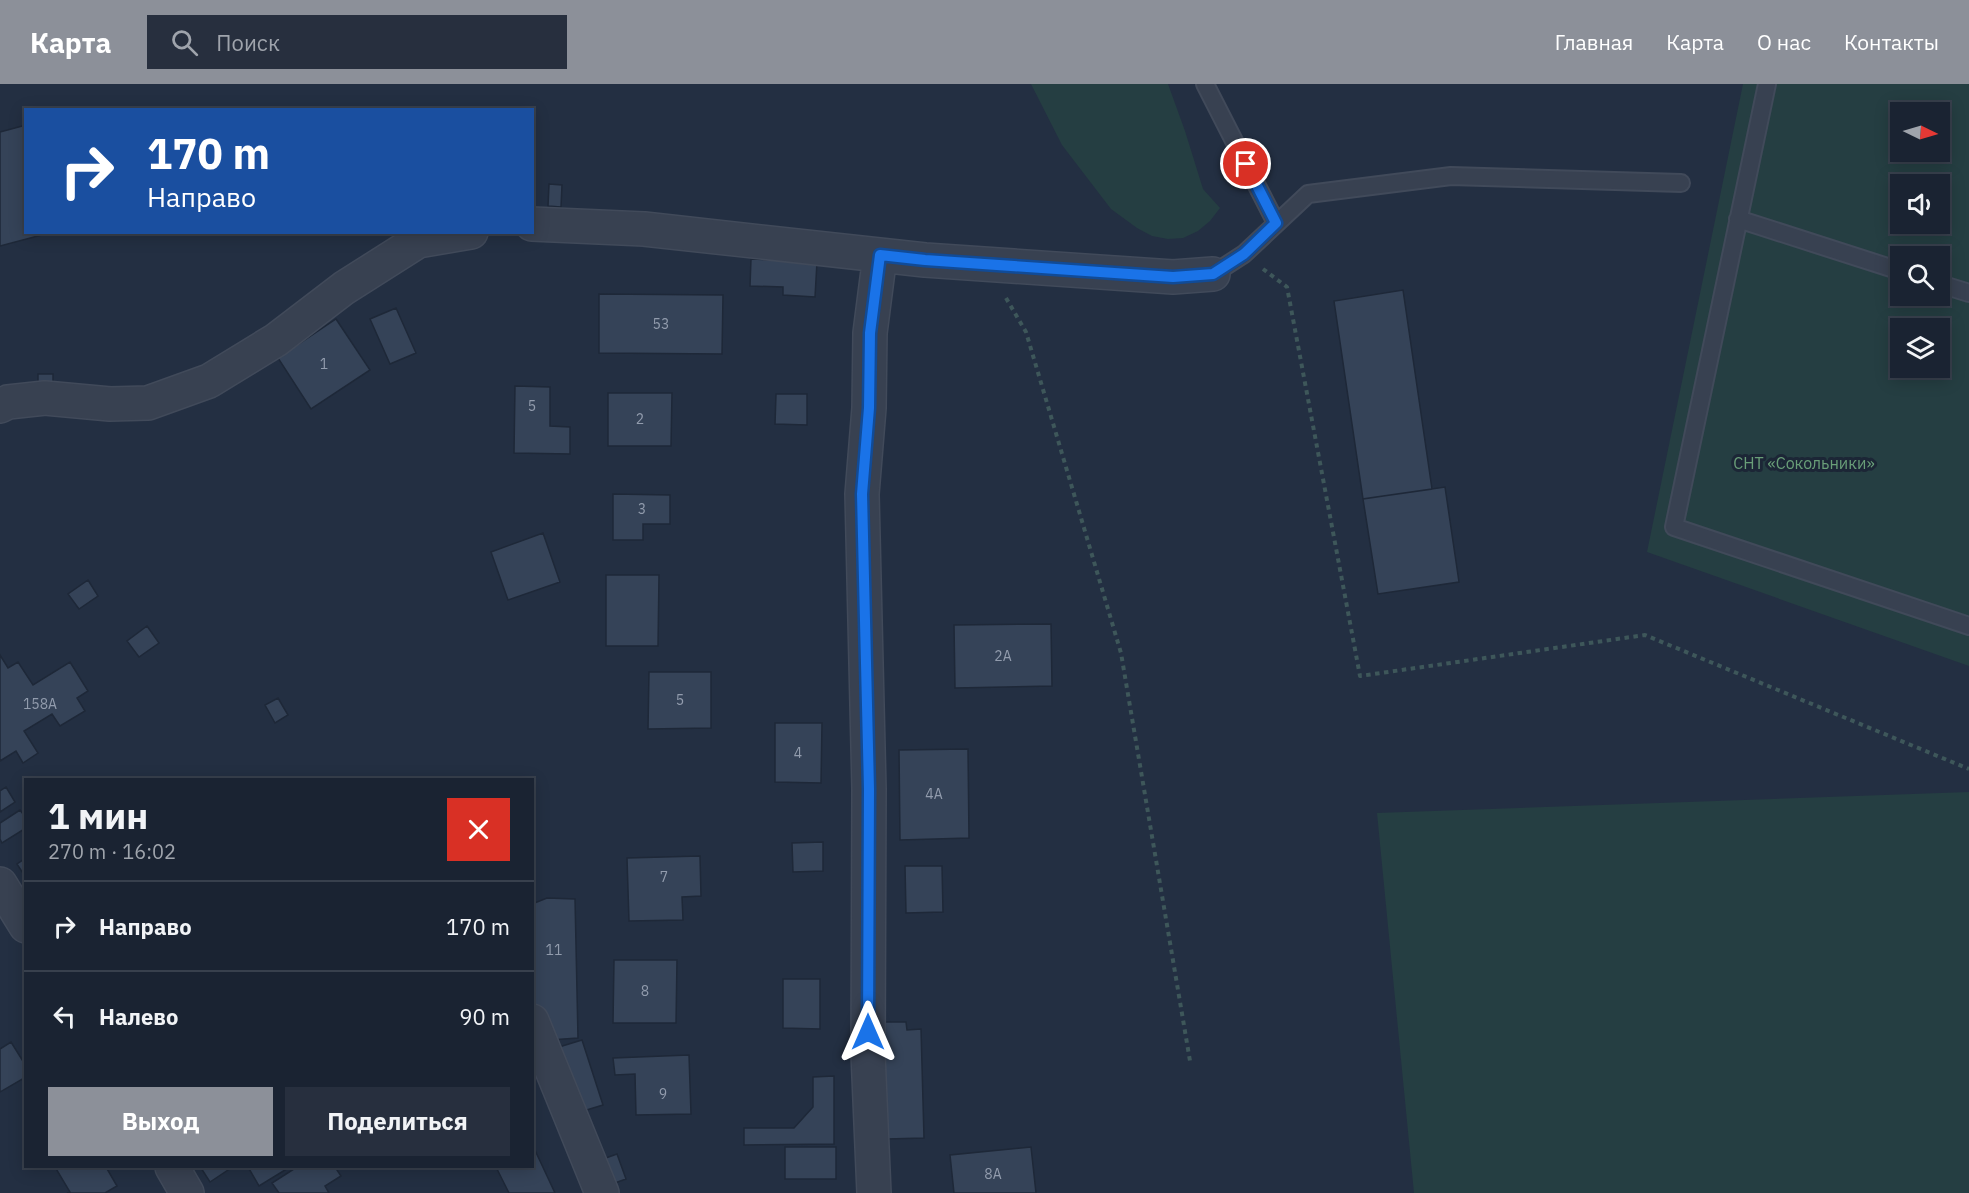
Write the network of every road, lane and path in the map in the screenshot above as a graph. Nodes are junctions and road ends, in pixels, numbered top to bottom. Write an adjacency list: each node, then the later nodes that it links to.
1 (1205, 84): 5 (lane)
2 (1767, 84): 4 (lane)
3 (1681, 183): 5 (lane)
4 (1738, 219): 11 (lane); 16 (lane)
5 (1276, 223): 8 (lane)
6 (534, 224): 9 (street)
7 (460, 234): 15 (street)
8 (1244, 254): 12 (lane); 17 (path)
9 (880, 255): 10 (street); 25 (street)
10 (987, 264): 12 (street); 21 (path)
11 (1890, 268)
12 (1213, 274)
13 (1950, 287): 14 (lane)
14 (1969, 293)
15 (0, 406)
16 (1969, 626)
17 (1969, 770)
18 (0, 884): 19 (street)
19 (24, 923)
20 (534, 1026): 24 (street)
21 (1190, 1061)
22 (173, 1168): 23 (street)
23 (188, 1193)
24 (602, 1193)
25 (874, 1193)

